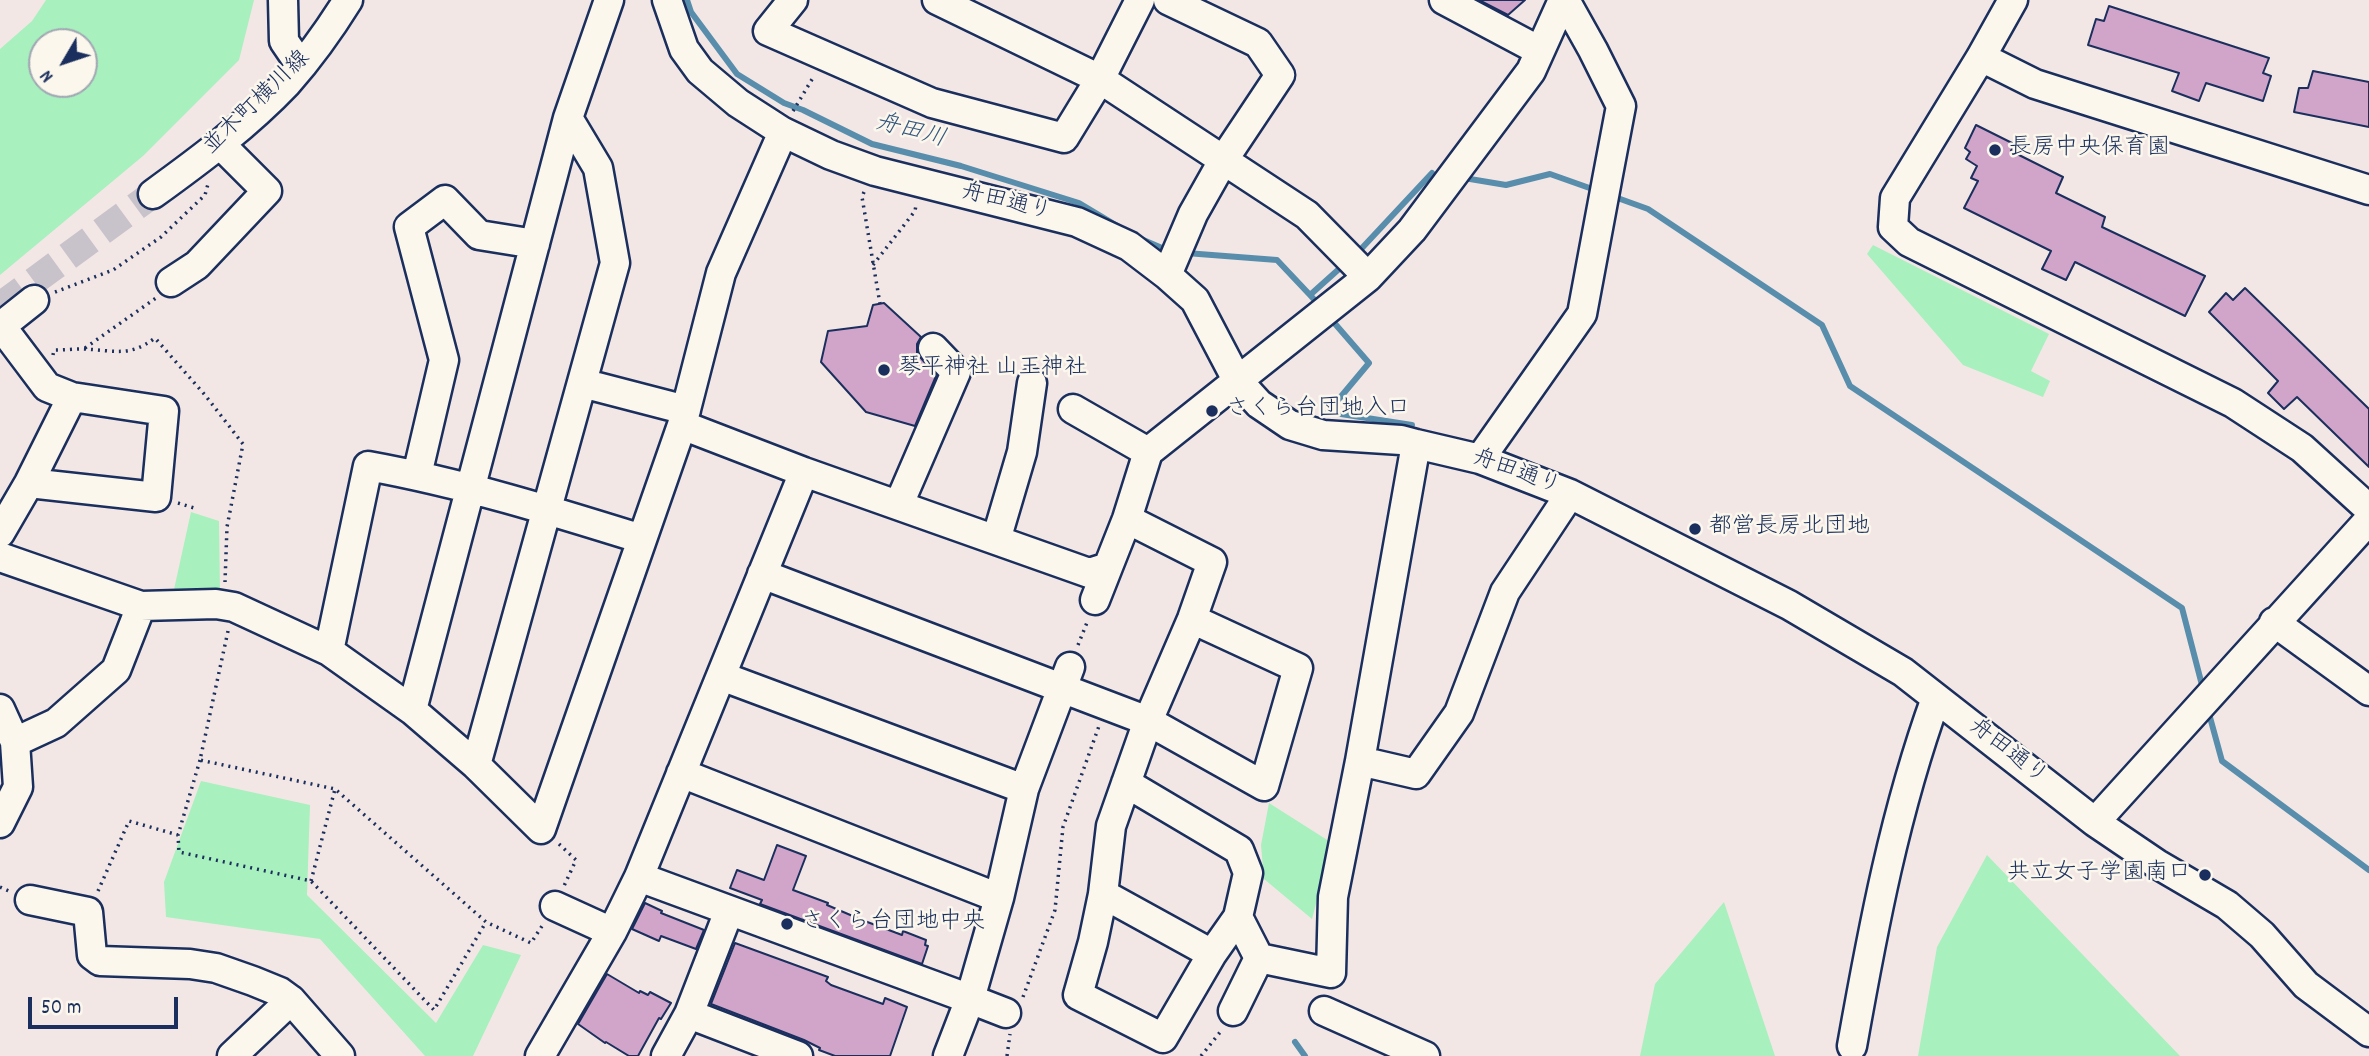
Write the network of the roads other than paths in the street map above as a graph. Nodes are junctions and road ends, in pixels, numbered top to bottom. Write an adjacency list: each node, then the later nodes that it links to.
1 (283, 0): 14 (street)
2 (348, 0): 14 (street, 並木町横川線)
3 (609, 0): 16 (street)
4 (667, 0): 17 (street, 舟田通り)
5 (793, 0): 15 (street)
6 (937, 0): 15 (street)
7 (1140, 0): 15 (street)
8 (1168, 0): 19 (street)
9 (1444, 0): 12 (street)
10 (1564, 0): 12 (street); 37 (street)
11 (2013, 0): 13 (street)
12 (1540, 51): 24 (street)
13 (1981, 57): 20 (street); 44 (street)
14 (301, 66): 18 (street, 並木町横川線)
15 (1100, 79): 19 (street)
16 (568, 118): 22 (street); 30 (street)
17 (788, 122): 23 (street, 舟田通り); 34 (street)
18 (220, 144): 21 (street, 並木町横川線); 25 (street)
19 (1224, 159): 23 (street); 24 (street)
20 (2369, 190)
21 (153, 194)
22 (535, 244): 39 (street); 41 (street)
23 (1167, 275): 29 (street, 舟田通り)
24 (1368, 277): 29 (street)
25 (171, 282)
26 (34, 300): 27 (street)
27 (3, 336): 32 (street)
28 (933, 348): 43 (street)
29 (1237, 380): 35 (street, 舟田通り); 36 (street)
30 (582, 383): 34 (street); 45 (street)
31 (1032, 383): 50 (street)
32 (72, 397): 40 (street); 40 (street)
33 (1073, 409): 36 (street)
34 (684, 418): 38 (street); 49 (street)
35 (1416, 444): 37 (street, 舟田通り); 67 (street)
36 (1148, 452): 46 (street)
37 (1480, 460): 42 (street, 舟田通り)
38 (804, 472): 43 (street); 53 (street)
39 (417, 475): 41 (street); 58 (street)
40 (29, 483): 48 (street)
41 (470, 488): 45 (street); 64 (street)
42 (1570, 494): 62 (street, 舟田通り); 67 (street)
43 (899, 504): 50 (street)
44 (2369, 509)
45 (547, 510): 49 (street); 68 (street)
46 (1127, 519): 52 (street); 56 (street)
47 (2369, 520): 57 (street)
48 (0, 533)
49 (642, 539): 68 (street)
50 (996, 540): 52 (street)
51 (0, 557): 55 (street)
52 (1108, 568): 54 (street)
53 (762, 574): 59 (street); 60 (street)
54 (1095, 600)
55 (141, 606): 58 (street); 66 (street)
56 (1192, 619): 65 (street); 65 (street)
57 (2274, 622): 61 (street); 72 (street)
58 (328, 651): 64 (street)
59 (721, 676): 69 (street); 71 (street)
60 (1066, 678): 65 (street); 71 (street)
61 (2369, 691)
62 (1936, 698): 72 (street, 舟田通り); 91 (street)
63 (0, 709): 66 (street)
64 (412, 710): 68 (street)
65 (1148, 721): 70 (street)
66 (15, 742): 73 (street)
67 (1360, 761): 84 (street)
68 (476, 765)
69 (681, 773): 74 (street); 76 (street)
70 (1126, 783): 75 (street); 80 (street)
71 (1024, 789): 76 (street)
72 (2095, 822): 90 (street, 舟田通り)
73 (0, 823)
74 (639, 877): 79 (street); 81 (street)
75 (1103, 894): 82 (street); 82 (street)
76 (999, 898): 85 (street)
77 (30, 900): 86 (street)
78 (555, 906): 81 (street)
79 (729, 911): 85 (street); 88 (street)
80 (1238, 917): 82 (street); 83 (street)
81 (612, 932): 95 (street)
82 (1212, 954)
83 (1259, 958): 84 (street); 87 (street)
84 (1331, 973): 99 (street)
85 (971, 999): 89 (street); 98 (street)
86 (291, 1000): 93 (street); 94 (street)
87 (1233, 1011)
88 (689, 1014): 92 (street); 96 (street)
89 (1012, 1016)
90 (2369, 1032)
91 (1852, 1046)
92 (764, 1050): 97 (street)
93 (232, 1056)
94 (340, 1056)
95 (540, 1056)
96 (666, 1056)
97 (798, 1056)
98 (948, 1056)
99 (1424, 1056)

